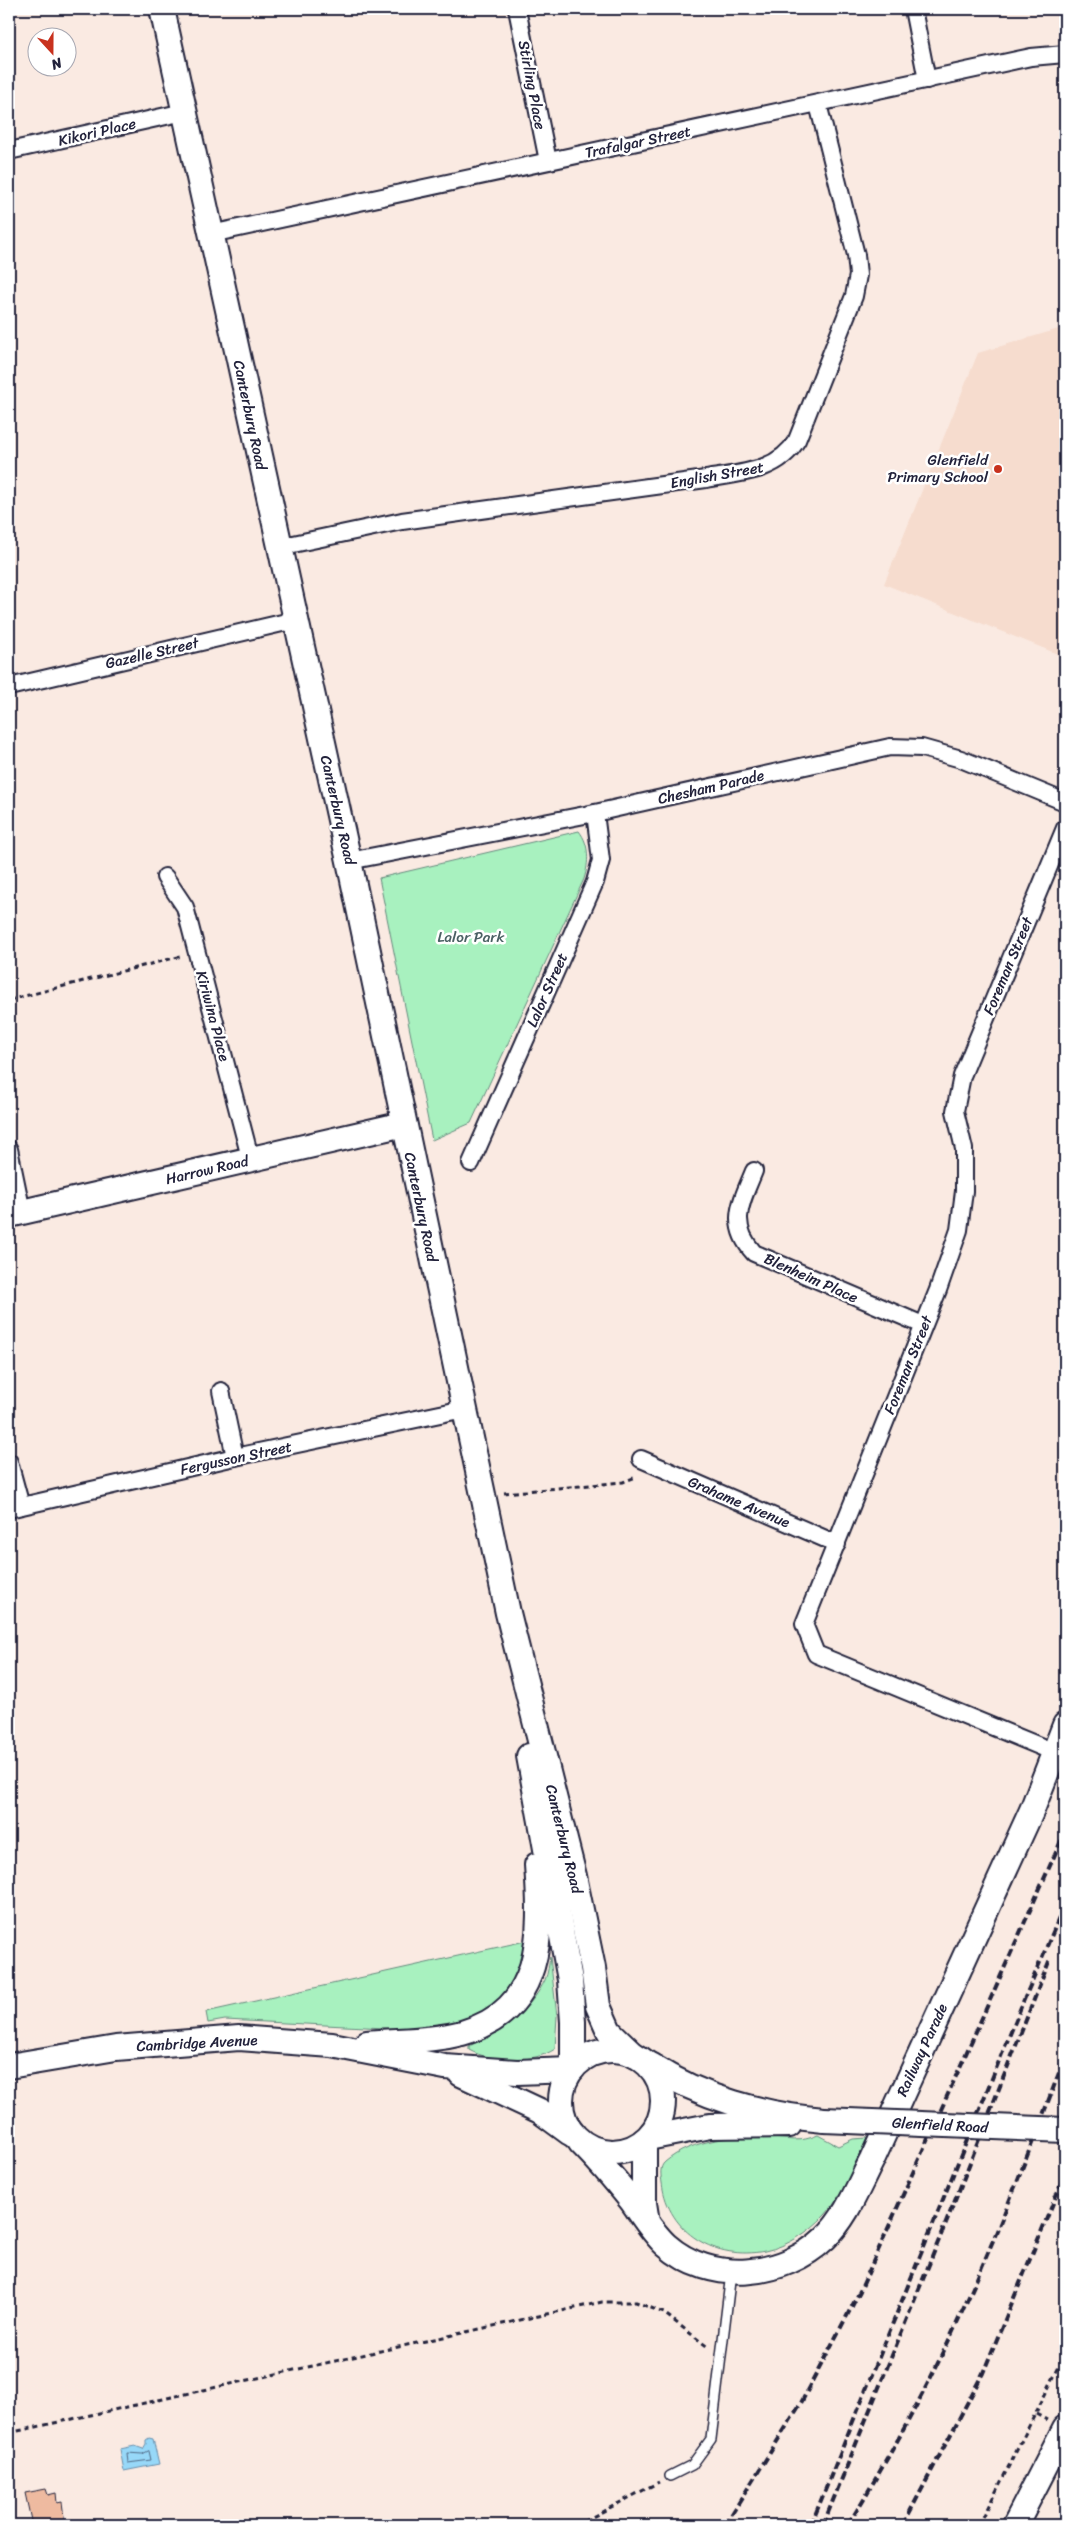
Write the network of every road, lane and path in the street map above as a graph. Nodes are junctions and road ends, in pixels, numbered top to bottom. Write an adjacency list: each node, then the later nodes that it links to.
1 (162, 9): 7 (main road, Canterbury Road)
2 (517, 9): 9 (street, Stirling Place)
3 (913, 9): 5 (street)
4 (1065, 54): 5 (street, Trafalgar Street)
5 (927, 80): 6 (street, Trafalgar Street)
6 (818, 104): 9 (street, Trafalgar Street); 11 (street, English Street)
7 (184, 112): 8 (street, Kikori Place); 10 (main road, Canterbury Road)
8 (9, 151)
9 (548, 161): 10 (street, Trafalgar Street)
10 (211, 234): 11 (main road, Canterbury Road)
11 (279, 547): 12 (main road, Canterbury Road)
12 (295, 620): 13 (street, Gazelle Street); 17 (main road, Canterbury Road)
13 (9, 687)
14 (1065, 802): 15 (street, Chesham Parade)
15 (595, 813): 17 (street, Chesham Parade); 24 (street, Lalor Street)
16 (1065, 828): 27 (street, Foreman Street)
17 (349, 861): 21 (main road, Canterbury Road)
18 (165, 877): 19 (street, Kiriwina Place)
19 (197, 952): 20 (path); 23 (street, Kiriwina Place)
20 (9, 1000)
21 (404, 1124): 23 (main road, Harrow Road); 29 (main road, Canterbury Road)
22 (9, 1149): 26 (street)
23 (251, 1161): 26 (main road, Harrow Road)
24 (471, 1163)
25 (754, 1171): 27 (street, Blenheim Place)
26 (16, 1213)
27 (923, 1325): 36 (street, Foreman Street)
28 (221, 1391): 30 (street)
29 (464, 1409): 30 (street, Fergusson Street); 34 (main road, Canterbury Road)
30 (234, 1458): 35 (street, Fergusson Street)
31 (641, 1459): 33 (street, Grahame Avenue)
32 (9, 1462): 35 (street)
33 (661, 1468): 34 (path); 36 (street, Grahame Avenue)
34 (483, 1495): 37 (main road, Canterbury Road)
35 (15, 1507)
36 (837, 1544): 39 (street, Foreman Street)
37 (508, 1613): 40 (main road, Canterbury Road); 42 (main road, Canterbury Road)
38 (1065, 1725): 39 (main road, Railway Parade)
39 (1054, 1752): 51 (main road, Railway Parade)
40 (530, 1762): 41 (main road); 45 (main road, Canterbury Road)
41 (332, 2045): 43 (main road, Cambridge Avenue); 44 (main road, Cambridge Avenue)
42 (640, 2059): 45 (main road); 46 (main road, Glenfield Road); 49 (main road)
43 (9, 2066)
44 (445, 2067): 45 (main road, Cambridge Avenue); 48 (main road, Cambridge Avenue)
45 (572, 2069): 48 (main road)
46 (820, 2119): 47 (main road, Glenfield Road, bridge); 49 (main road, Glenfield Road)
47 (1065, 2130)
48 (577, 2139): 49 (main road); 50 (main road, Railway Parade)
49 (646, 2140): 50 (main road)
50 (648, 2222): 51 (main road, Railway Parade)
51 (732, 2272): 52 (lane)
52 (722, 2350): 55 (path); 56 (lane)
53 (1065, 2355): 58 (path)
54 (1065, 2428): 59 (main road)
55 (9, 2433)
56 (670, 2476): 57 (path)
57 (577, 2525)
58 (979, 2525)
59 (1015, 2525)

